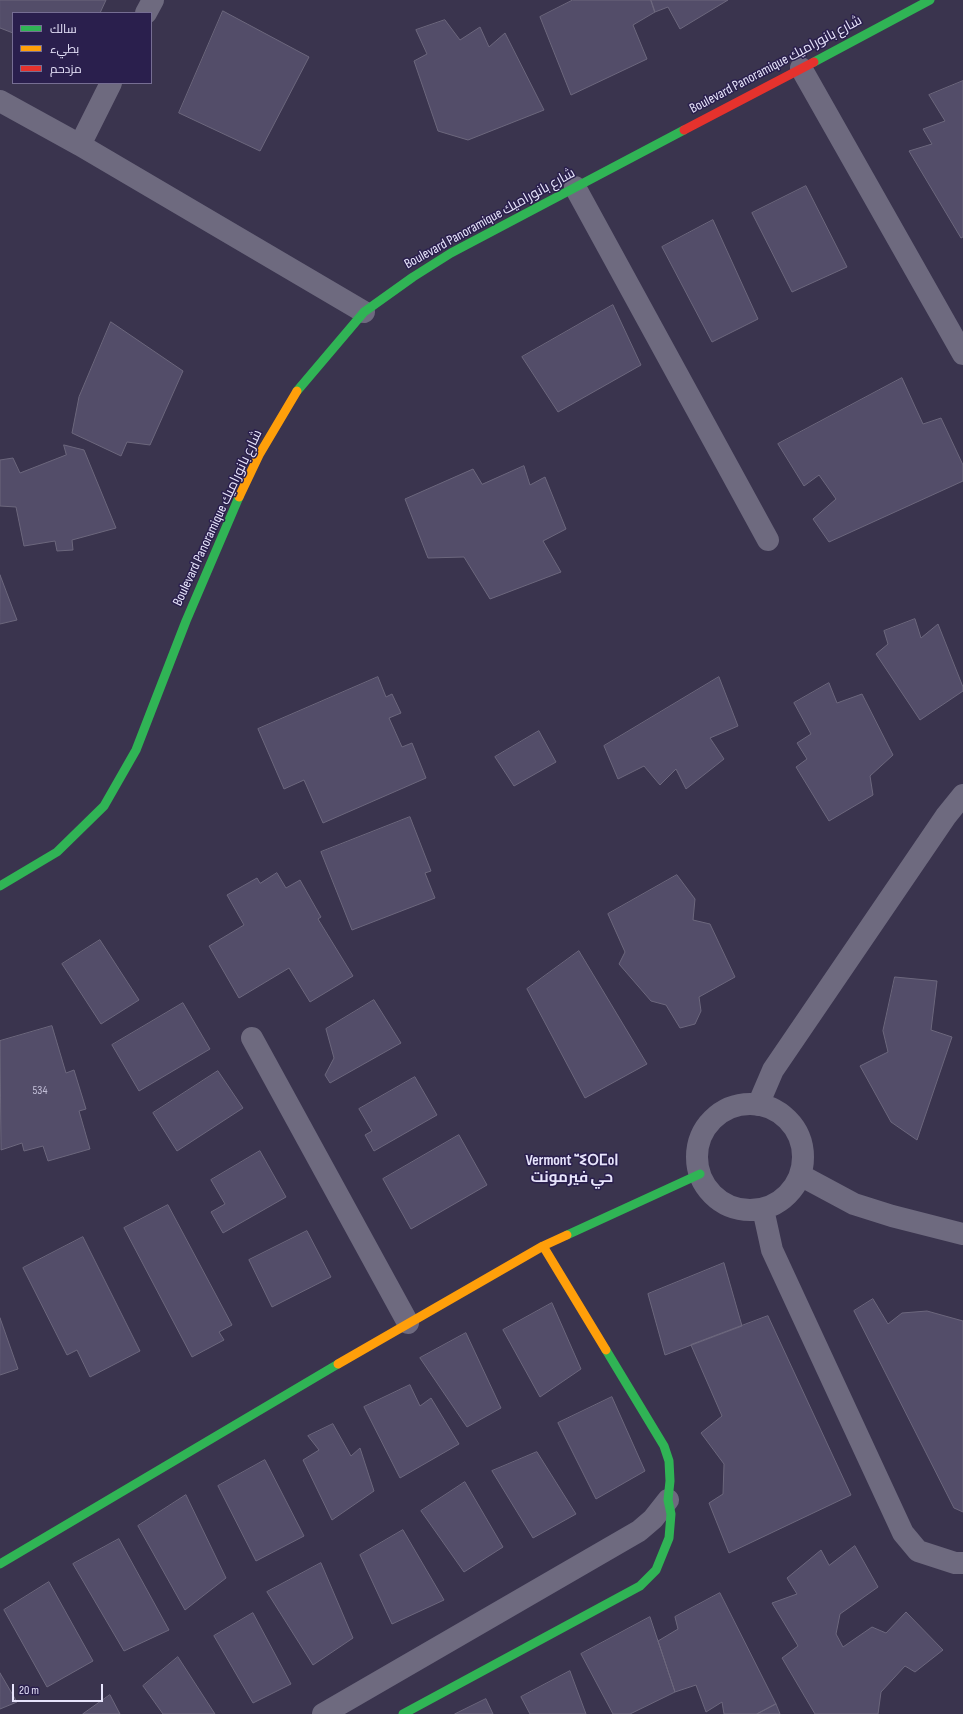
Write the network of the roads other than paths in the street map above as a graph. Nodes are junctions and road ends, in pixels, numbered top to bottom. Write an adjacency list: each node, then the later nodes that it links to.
1 (153, 0): 3 (street)
2 (930, 0): 4 (street, Boulevard Panoramique شارع بانوراميك)
3 (147, 12)
4 (801, 68): 8 (street, Boulevard Panoramique شارع بانوراميك); 10 (street)
5 (110, 84): 7 (street)
6 (0, 101): 7 (street)
7 (80, 145): 9 (street)
8 (575, 187): 9 (street, Boulevard Panoramique شارع بانوراميك); 11 (street)
9 (364, 312): 13 (street, Boulevard Panoramique شارع بانوراميك)
10 (963, 354)
11 (768, 540)
12 (963, 795): 15 (street)
13 (0, 886)
14 (252, 1038): 21 (street)
15 (758, 1105): 16 (street); 17 (street)
16 (700, 1174): 18 (street); 20 (street)
17 (800, 1175): 18 (street); 19 (street)
18 (763, 1209): 23 (street)
19 (963, 1234)
20 (543, 1246): 21 (street); 22 (street)
21 (408, 1323): 24 (street)
22 (668, 1500): 25 (street); 26 (street)
23 (963, 1563)
24 (0, 1564)
25 (323, 1714)
26 (403, 1714)

